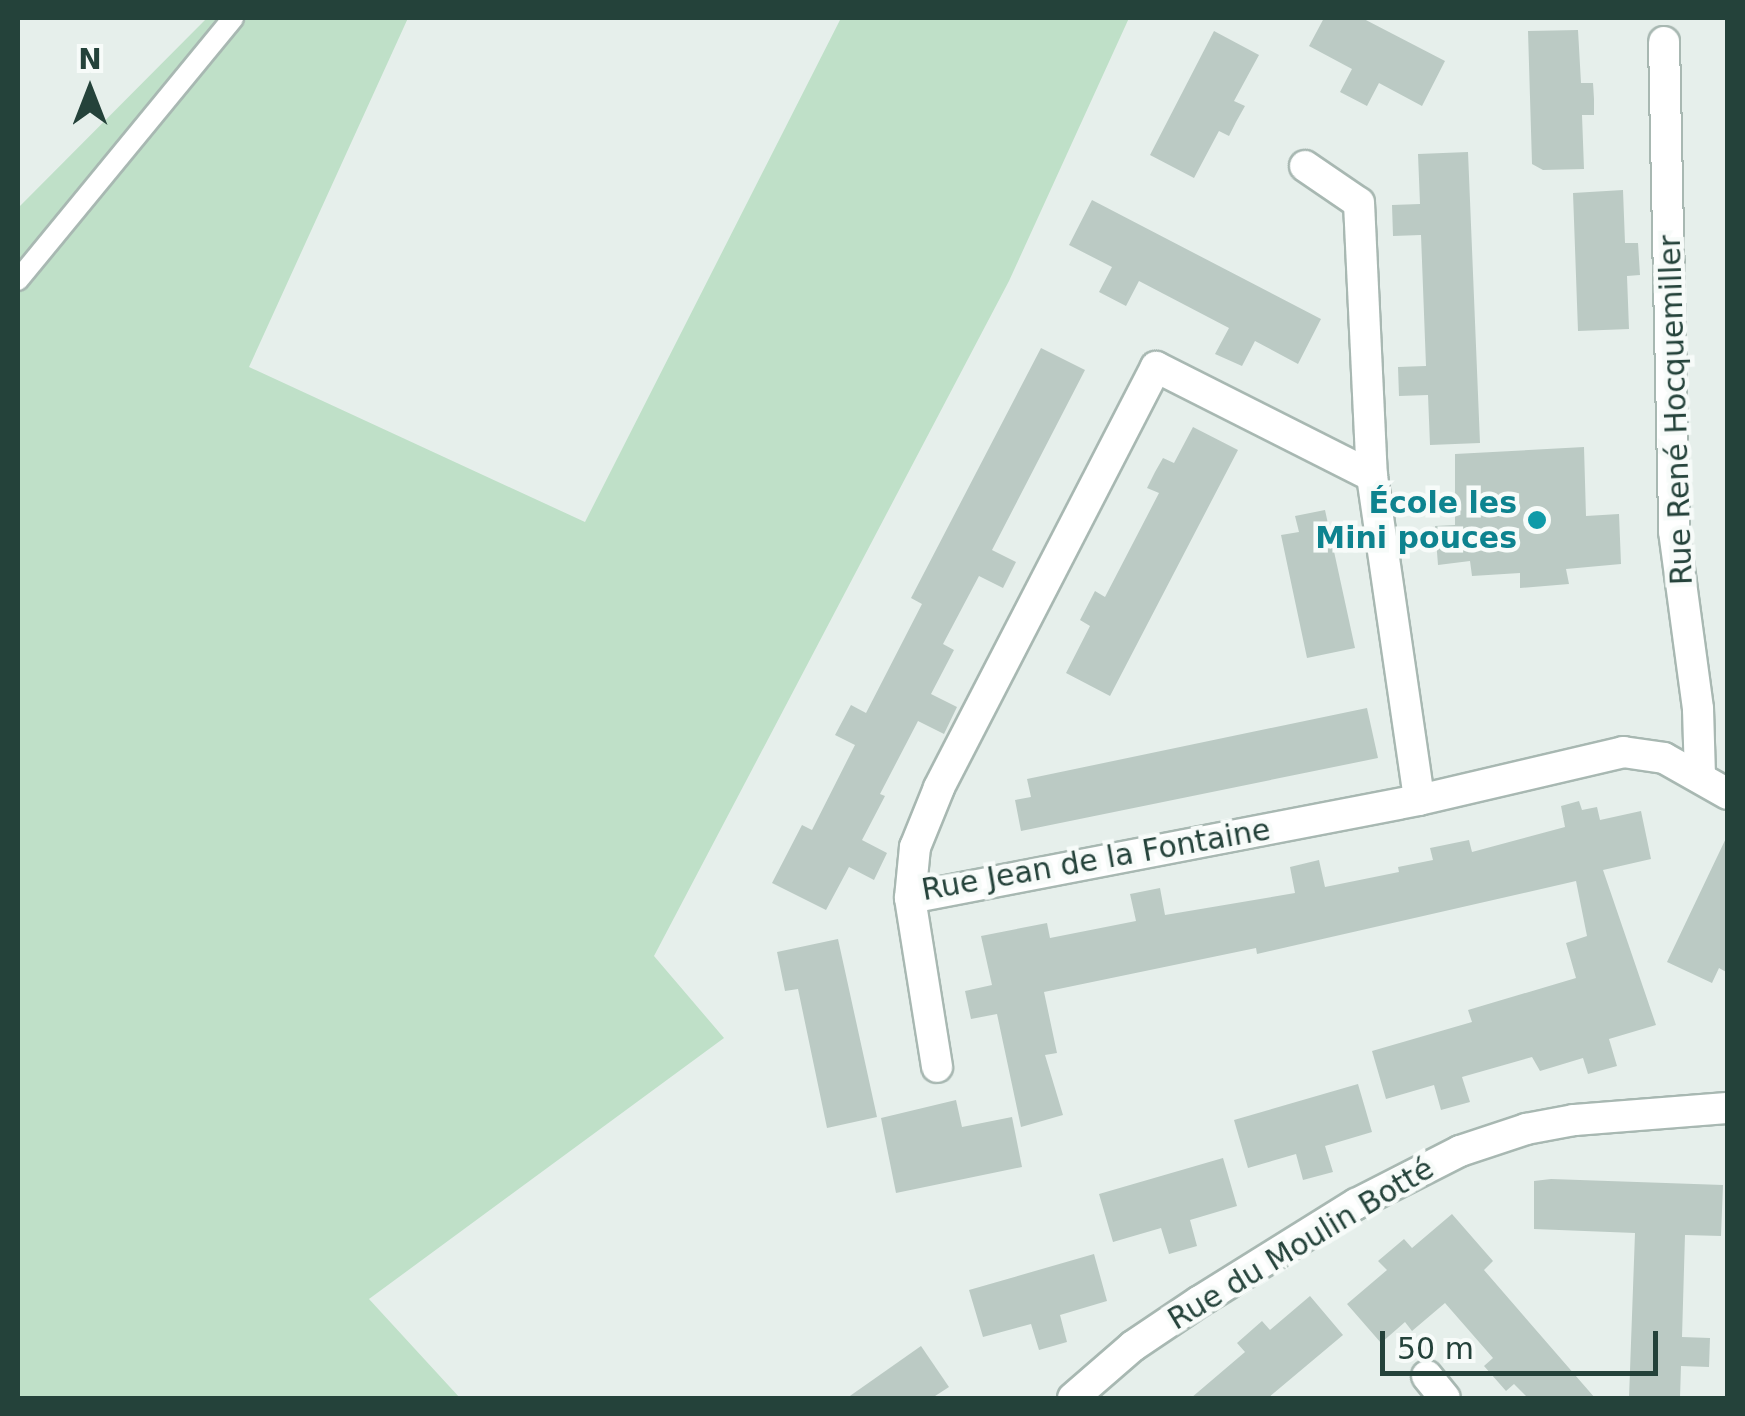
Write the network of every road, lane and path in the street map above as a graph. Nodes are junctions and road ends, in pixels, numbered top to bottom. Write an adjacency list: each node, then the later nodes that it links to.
1 (233, 18): 4 (lane)
2 (1664, 42): 6 (street, Rue René Hocquemiller)
3 (1306, 166): 5 (street)
4 (18, 280)
5 (1372, 476): 8 (street); 9 (street, Rue Jean de la Fontaine)
6 (1700, 777): 7 (street, Rue Jean de la Fontaine); 8 (street, Rue Jean de la Fontaine)
7 (1728, 794)
8 (1419, 800): 9 (street, Rue Jean de la Fontaine)
9 (910, 898): 10 (street)
10 (937, 1067)
11 (1728, 1108): 12 (street, Rue du Moulin Botté)
12 (1073, 1398)

